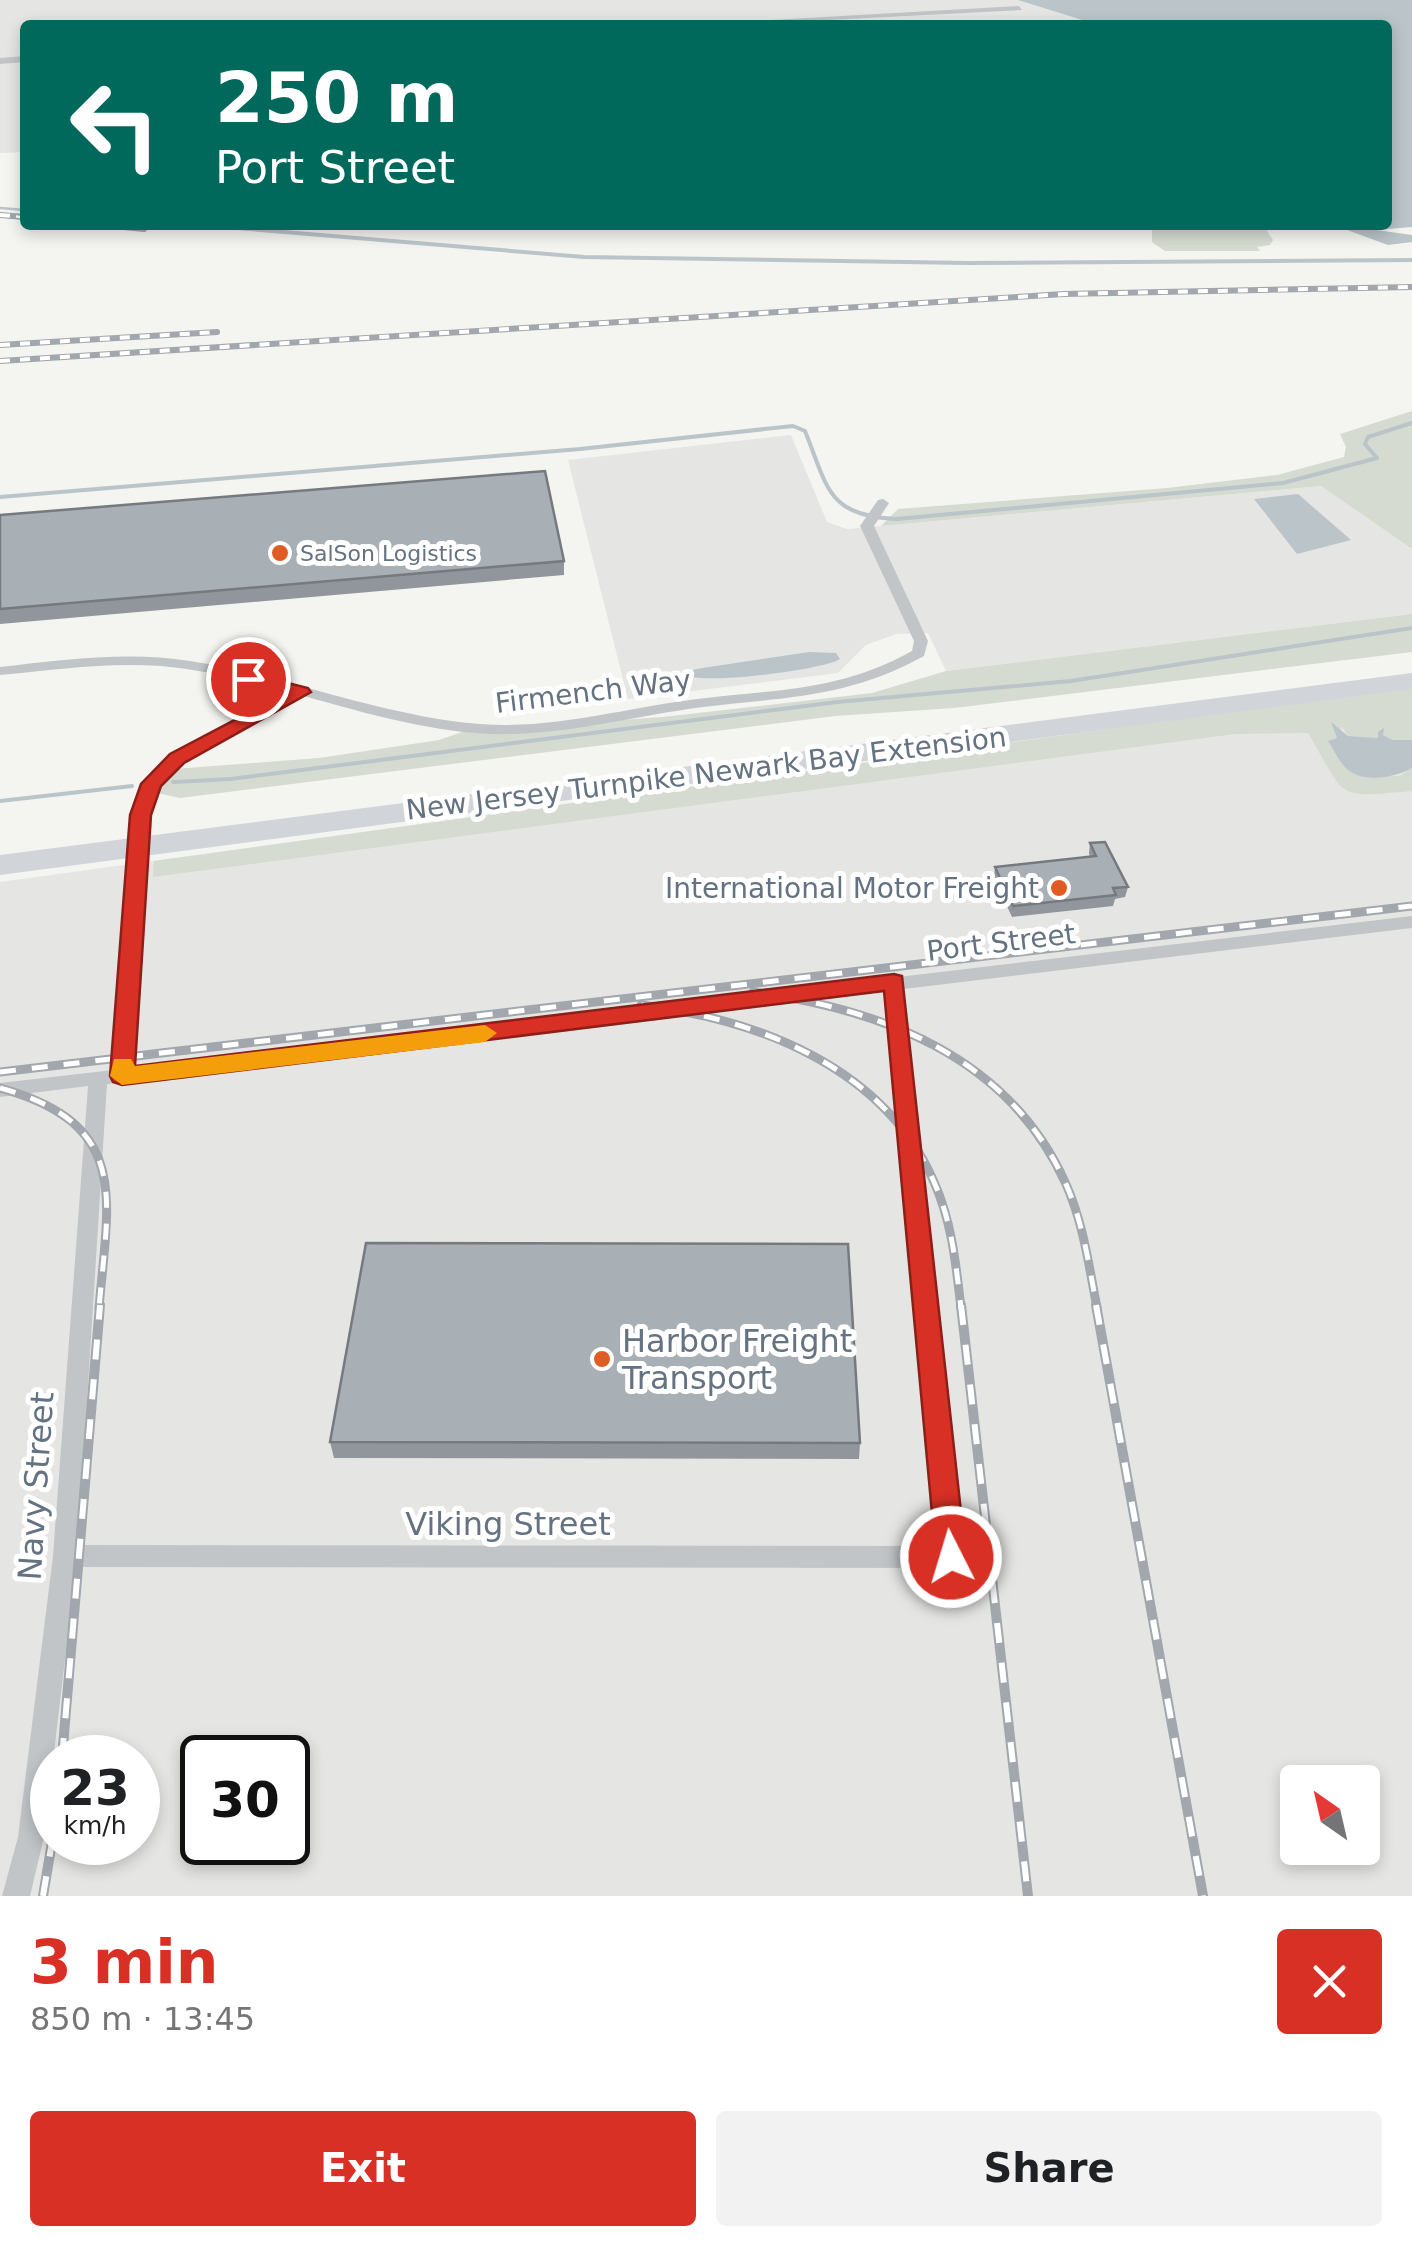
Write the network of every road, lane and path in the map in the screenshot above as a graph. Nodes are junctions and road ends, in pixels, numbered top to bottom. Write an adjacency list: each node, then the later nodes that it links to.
1 (1019, 8): 2 (street)
2 (785, 20)
3 (874, 514): 7 (street, Firmench Way)
4 (0, 671): 7 (street, Firmench Way)
5 (1412, 671): 8 (highway, New Jersey Turnpike Newark Bay Extension)
6 (1412, 681): 9 (highway, New Jersey Turnpike Newark Bay Extension)
7 (301, 692): 12 (street, Navy Street)
8 (0, 850)
9 (0, 865)
10 (1412, 922): 11 (street, Port Street)
11 (894, 982): 12 (street, Port Street); 14 (street, Viking Street)
12 (110, 1077): 13 (street, Port Street); 14 (street, Navy Street)
13 (0, 1090)
14 (65, 1556): 15 (street, Navy Street)
15 (16, 1896)

